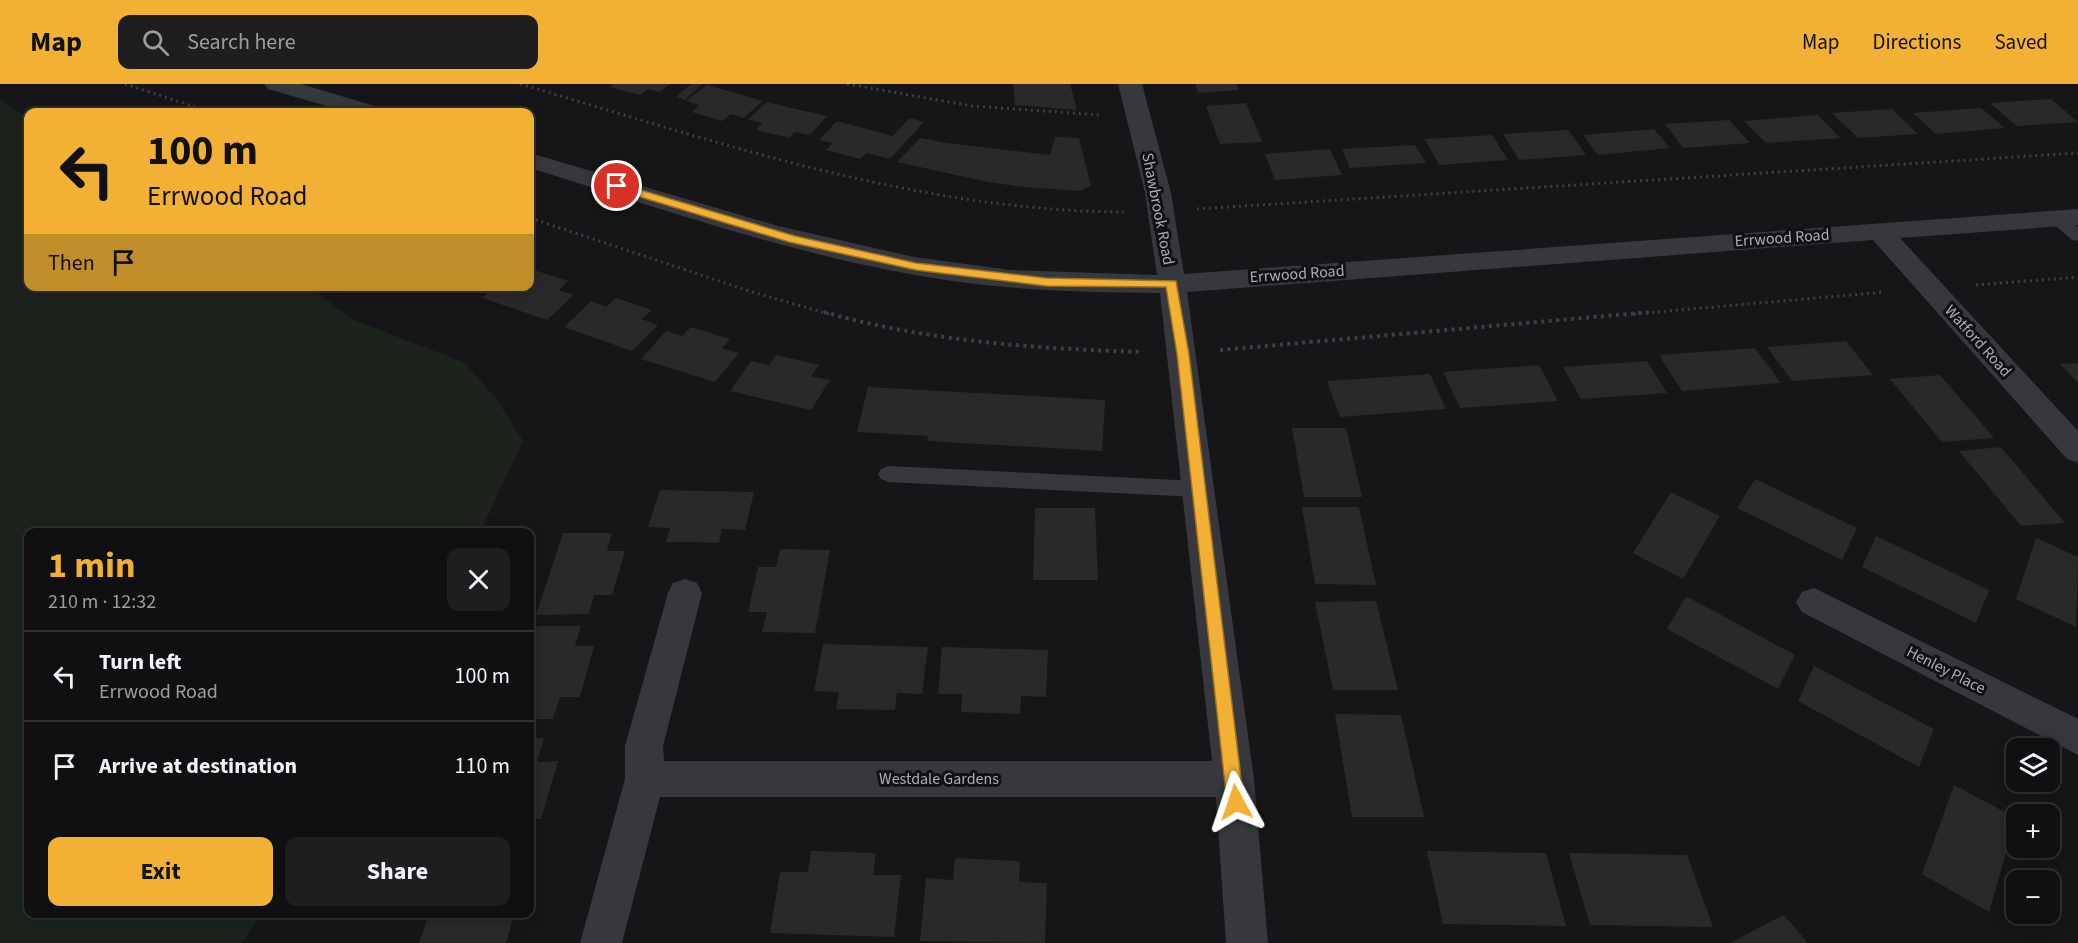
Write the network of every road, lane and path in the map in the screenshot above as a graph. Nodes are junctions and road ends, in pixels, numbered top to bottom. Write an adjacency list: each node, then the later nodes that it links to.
1 (125, 84): 6 (path)
2 (276, 84): 7 (street)
3 (520, 84): 11 (path)
4 (847, 84): 8 (path)
5 (1130, 84): 8 (street, Shawbrook Road)
6 (199, 108)
7 (357, 108)
8 (1139, 116): 11 (street, Shawbrook Road)
9 (2078, 153): 11 (path)
10 (534, 161): 15 (street, Errwood Road)
11 (1160, 211): 15 (street, Shawbrook Road)
12 (2068, 218): 13 (street, Errwood Road); 14 (lane)
13 (1879, 231): 15 (street, Errwood Road); 16 (street, Watford Road)
14 (2078, 236)
15 (1172, 284): 18 (street, Shawbrook Road)
16 (2078, 451)
17 (888, 474): 18 (lane)
18 (1197, 489): 23 (street, Shawbrook Road)
19 (685, 594): 22 (street)
20 (1815, 602): 21 (street, Henley Place)
21 (2078, 738)
22 (645, 779): 23 (street, Westdale Gardens); 24 (street)
23 (1234, 779): 25 (street, Shawbrook Road)
24 (601, 943)
25 (1247, 943)

